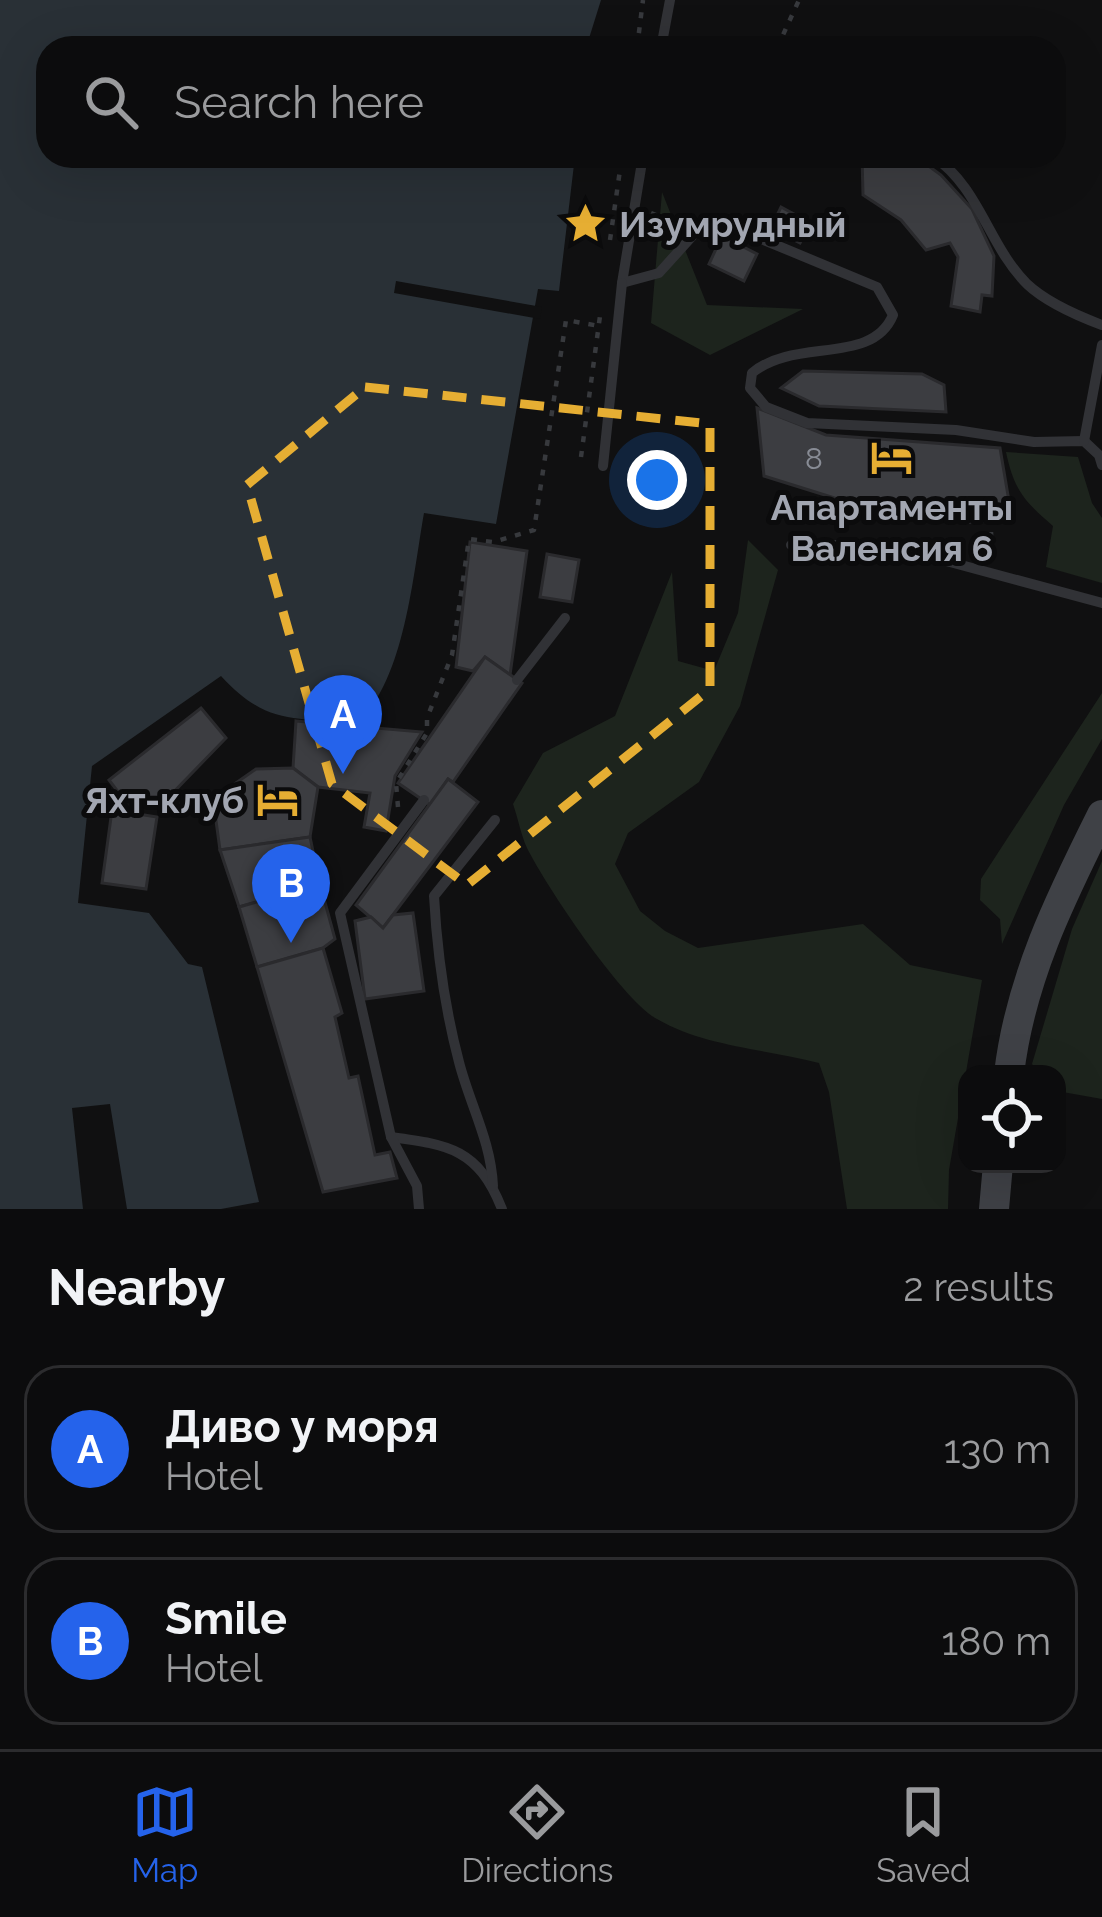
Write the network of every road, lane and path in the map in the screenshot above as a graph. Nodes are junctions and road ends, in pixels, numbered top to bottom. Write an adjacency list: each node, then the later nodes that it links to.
1 (644, 0): 4 (path)
2 (670, 0): 5 (lane)
3 (800, 0): 6 (path)
4 (639, 36)
5 (663, 36)
6 (784, 36)
7 (641, 168): 9 (lane)
8 (951, 168): 12 (lane)
9 (634, 206): 10 (path); 11 (lane)
10 (696, 232): 11 (lane); 15 (lane)
11 (622, 283): 17 (lane)
12 (1102, 325)
13 (599, 326): 27 (path)
14 (1102, 345): 15 (lane)
15 (1084, 441): 16 (lane)
16 (1102, 465)
17 (603, 466)
18 (992, 532): 20 (path)
19 (791, 545): 20 (lane)
20 (992, 573): 21 (lane)
21 (1102, 603)
22 (565, 618): 23 (lane)
23 (517, 680)
24 (424, 800): 27 (lane)
25 (1102, 814): 28 (main road)
26 (495, 820): 31 (lane)
27 (400, 831): 29 (lane)
28 (1010, 1065)
29 (391, 1137): 31 (lane); 32 (lane)
30 (997, 1173): 34 (main road)
31 (493, 1186): 33 (lane)
32 (419, 1209)
33 (502, 1209)
34 (994, 1209)

